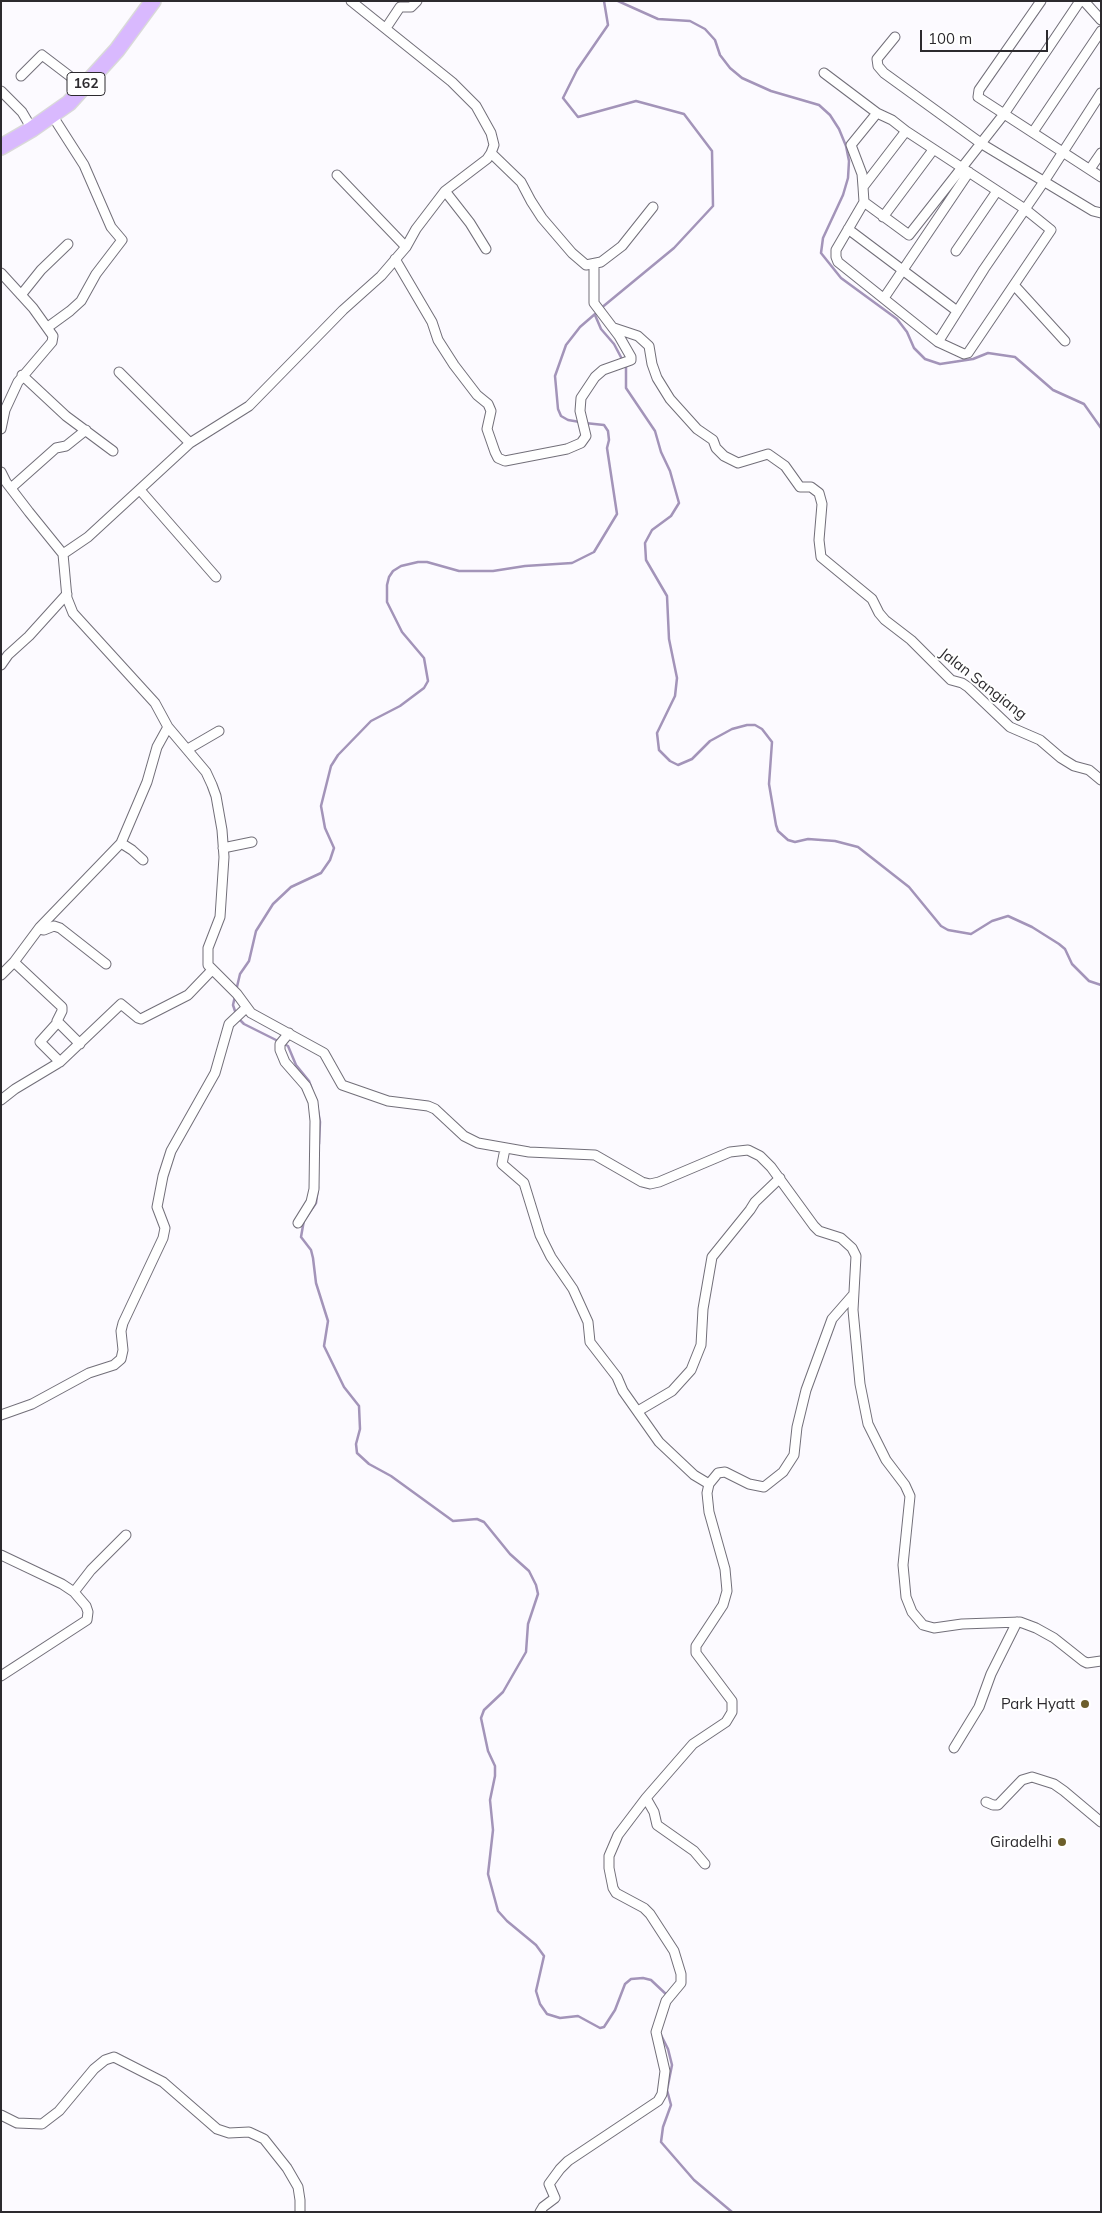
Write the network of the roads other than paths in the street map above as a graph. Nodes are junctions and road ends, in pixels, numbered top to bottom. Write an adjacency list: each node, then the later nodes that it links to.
1 (153, 1): 13 (main road, 162)
2 (351, 1): 8 (street)
3 (417, 1): 8 (street)
4 (1041, 1): 17 (street)
5 (1080, 1): 17 (street)
6 (1084, 1): 7 (street)
7 (1101, 20)
8 (386, 28): 26 (street)
9 (1101, 31): 21 (street)
10 (895, 37): 22 (street)
11 (824, 73): 16 (street)
12 (21, 76): 13 (street)
13 (84, 87): 18 (main road, 162)
14 (1, 91): 19 (street)
15 (1101, 93): 25 (street)
16 (877, 113): 20 (street); 33 (street)
17 (1004, 114): 21 (street); 22 (street)
18 (52, 115): 19 (main road, 162); 54 (street)
19 (32, 129): 23 (main road, 162)
20 (906, 131): 24 (street); 33 (street)
21 (1033, 132): 25 (street)
22 (982, 144): 29 (street); 32 (street)
23 (1, 146)
24 (933, 150): 29 (street); 40 (street)
25 (1063, 151): 28 (street); 32 (street)
26 (491, 153): 34 (street); 47 (street)
27 (1101, 153): 28 (street)
28 (1090, 169): 31 (street)
29 (966, 170): 35 (street); 40 (street); 48 (street)
30 (337, 175): 43 (street)
31 (1101, 177)
32 (1043, 183): 38 (street); 39 (street)
33 (863, 187): 36 (street)
34 (445, 191): 43 (street); 44 (street)
35 (997, 191): 38 (street); 45 (street)
36 (864, 202): 40 (street); 41 (street)
37 (653, 207): 47 (street)
38 (1024, 209): 50 (street); 53 (street)
39 (1101, 213)
40 (883, 217)
41 (848, 230): 48 (street); 52 (street)
42 (68, 244): 51 (street)
43 (406, 247): 46 (street)
44 (486, 249)
45 (956, 250)
46 (395, 259): 55 (street); 62 (street)
47 (594, 265): 55 (street)
48 (902, 271): 52 (street); 53 (street)
49 (1, 274): 51 (street)
50 (1014, 285): 56 (street); 57 (street)
51 (21, 295): 54 (street)
52 (884, 298): 57 (street)
53 (957, 312): 57 (street)
54 (48, 327): 59 (street)
55 (614, 328): 74 (street, Jalan Sangiang)
56 (1065, 341)
57 (938, 342)
58 (119, 372): 62 (street)
59 (22, 375): 60 (street); 61 (street)
60 (1, 429)
61 (86, 430): 63 (street); 65 (street)
62 (190, 443): 66 (street)
63 (113, 451)
64 (1, 472): 65 (street)
65 (11, 488): 67 (street)
66 (140, 490): 67 (street); 68 (street)
67 (63, 554): 69 (street)
68 (216, 577)
69 (67, 594): 70 (street); 71 (street)
70 (1, 665)
71 (168, 727): 73 (street); 76 (street)
72 (219, 732): 73 (street)
73 (188, 749): 77 (street)
74 (1101, 780)
75 (252, 842): 77 (street)
76 (121, 843): 78 (street); 79 (street)
77 (223, 848): 82 (street)
78 (143, 860)
79 (39, 929): 80 (street); 81 (street)
80 (14, 962): 83 (street); 85 (street)
81 (106, 964)
82 (212, 970): 84 (street); 87 (street)
83 (1, 975)
84 (244, 1010): 86 (street); 95 (street)
85 (58, 1022): 87 (street); 88 (street)
86 (284, 1038): 90 (street); 92 (street)
87 (80, 1044): 88 (street)
88 (60, 1062): 89 (street)
89 (1, 1100)
90 (505, 1149): 91 (street); 94 (street)
91 (780, 1178): 93 (street); 94 (street)
92 (298, 1223)
93 (853, 1295): 96 (street); 100 (street)
94 (638, 1411): 96 (street)
95 (1, 1415)
96 (709, 1484): 104 (street)
97 (126, 1535): 99 (street)
98 (1, 1555): 99 (street)
99 (74, 1592): 102 (street)
100 (1016, 1622): 101 (street); 103 (street)
101 (1101, 1661)
102 (1, 1676)
103 (954, 1748)
104 (646, 1798): 107 (street); 110 (street)
105 (986, 1802): 106 (street)
106 (1101, 1822)
107 (705, 1864)
108 (1, 2115): 109 (street)
109 (300, 2212)
110 (540, 2212)

